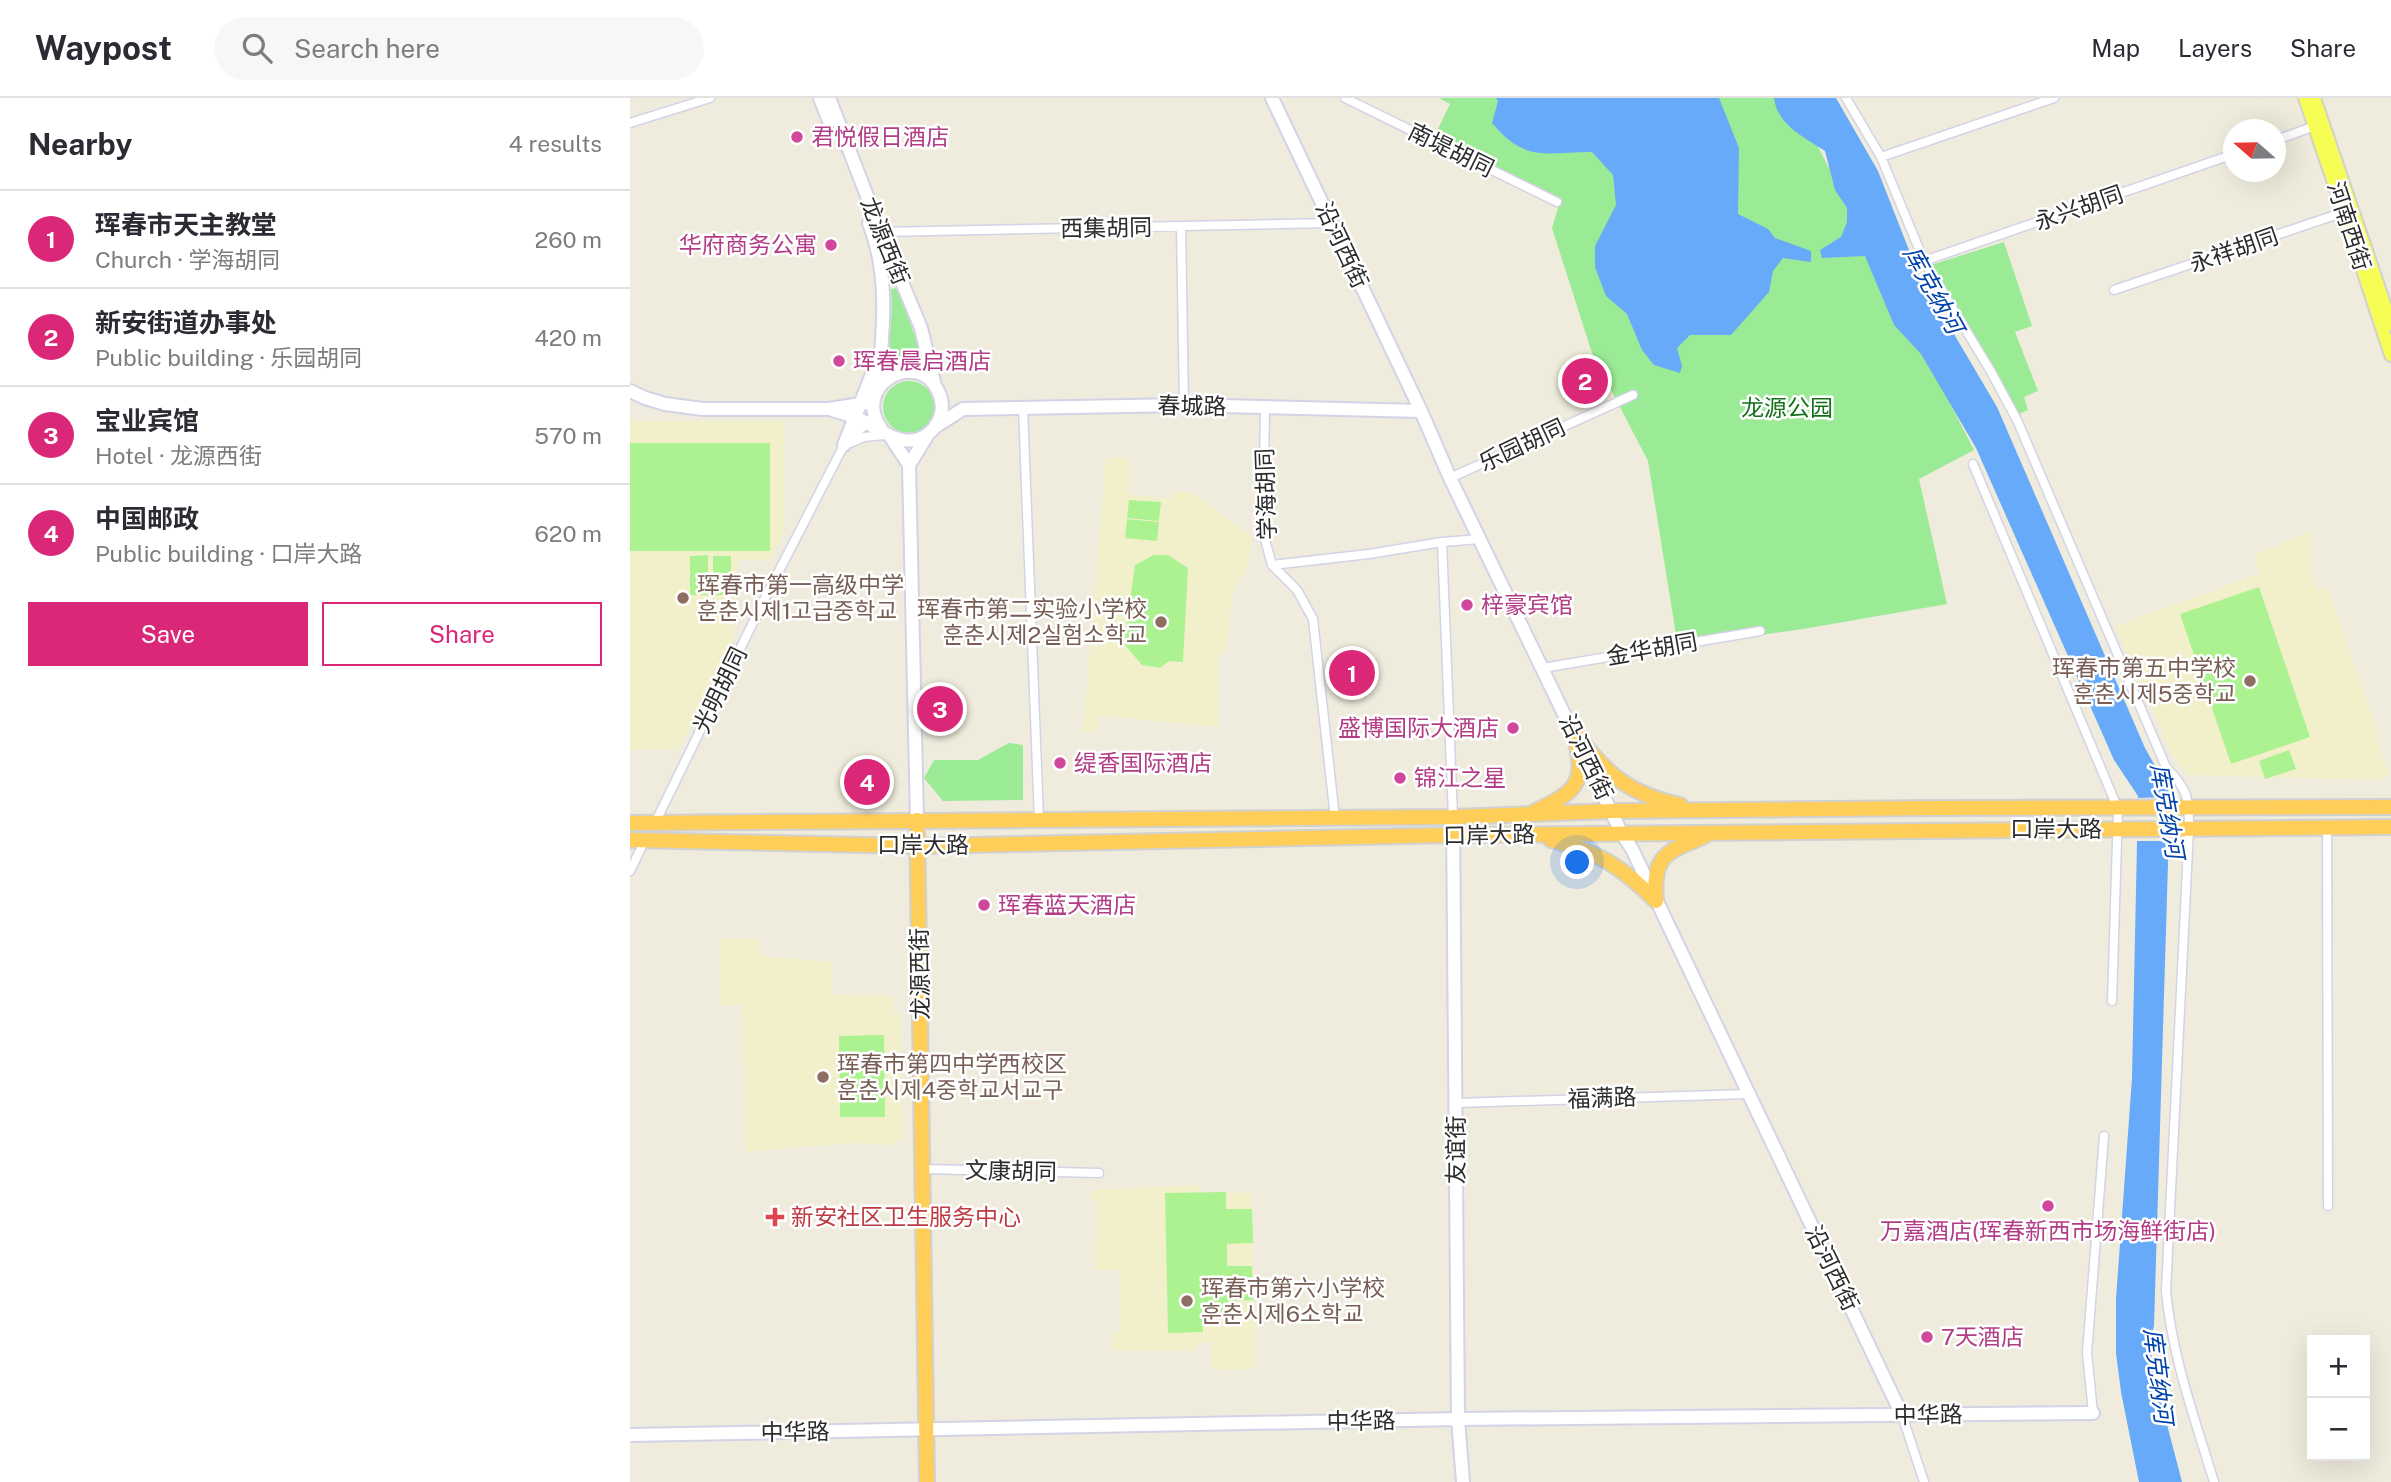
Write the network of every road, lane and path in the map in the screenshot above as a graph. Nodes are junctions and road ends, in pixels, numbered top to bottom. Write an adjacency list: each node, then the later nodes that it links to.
1 (710, 98): 10 (street)
2 (820, 98): 23 (street, 龙源西街)
3 (830, 98): 19 (street, 龙源西街)
4 (1272, 98): 17 (street, 沿河西街)
5 (1345, 98): 15 (street, 南堤胡同)
6 (1846, 98): 13 (street)
7 (2054, 98): 13 (street)
8 (2305, 98): 11 (main road, 河南西街)
9 (2314, 98): 16 (main road, 河南西街)
10 (630, 124)
11 (2315, 126): 12 (street); 16 (main road, 河南西街)
12 (2286, 136)
13 (1881, 157): 20 (street)
14 (2223, 158): 20 (street, 永兴胡同)
15 (1557, 202)
16 (2349, 210): 21 (street, 永祥胡同); 22 (main road, 河南西街); 24 (main road, 河南西街)
17 (1331, 223): 18 (street, 西集胡同); 33 (street, 沿河西街)
18 (1181, 226): 19 (street, 西集胡同); 29 (street)
19 (881, 232): 26 (street, 龙源西街)
20 (1924, 261): 48 (street)
21 (2115, 290)
22 (2391, 324)
23 (882, 348): 25 (street, 龙源西街); 34 (street)
24 (2391, 355)
25 (878, 388): 26 (street); 34 (street)
26 (937, 388): 32 (street); 35 (street)
27 (630, 391): 34 (street)
28 (1633, 395): 40 (street, 乐园胡同)
29 (1184, 405): 30 (street, 春城路); 31 (street, 春城路)
30 (1265, 407): 33 (street, 春城路); 43 (street, 学海胡同)
31 (1023, 408): 32 (street, 春城路); 56 (street)
32 (963, 409): 35 (street)
33 (1420, 411): 40 (street, 沿河西街)
34 (866, 412): 36 (street); 37 (street)
35 (932, 431): 36 (street); 39 (street)
36 (886, 434): 37 (street); 39 (street)
37 (844, 445): 58 (street, 光明胡同)
38 (1973, 464): 49 (street)
39 (909, 465): 55 (street, 龙源西街)
40 (1450, 478): 41 (street, 沿河西街)
41 (1480, 539): 42 (street); 45 (street, 沿河西街)
42 (1442, 542): 43 (street); 53 (street)
43 (1272, 565): 54 (street, 学海胡同)
44 (1760, 631): 45 (street, 金华胡同)
45 (1543, 668): 46 (street, 沿河西街)
46 (1571, 727): 50 (highway); 51 (street, 沿河西街); 52 (highway)
47 (2391, 807): 48 (highway, 口岸大路)
48 (2185, 808): 49 (highway, 口岸大路); 60 (street)
49 (2124, 809): 50 (highway, 口岸大路); 62 (street)
50 (1709, 810): 51 (highway, 口岸大路)
51 (1612, 811): 52 (highway, 口岸大路); 65 (street, 沿河西街)
52 (1525, 816): 53 (highway, 口岸大路)
53 (1453, 817): 54 (highway, 口岸大路); 66 (street, 友谊街)
54 (1335, 818): 56 (highway, 口岸大路)
55 (917, 820): 56 (highway, 口岸大路); 58 (highway, 口岸大路); 68 (highway, 龙源西街)
56 (1039, 820)
57 (630, 823): 58 (highway, 口岸大路)
58 (655, 823)
59 (2391, 827): 61 (highway, 口岸大路)
60 (2185, 828): 61 (highway, 口岸大路); 62 (highway, 口岸大路); 86 (street)
61 (2327, 828): 77 (street)
62 (2124, 829): 63 (highway, 口岸大路); 71 (street)
63 (1712, 832): 65 (highway, 口岸大路); 70 (highway)
64 (1529, 834): 65 (highway, 口岸大路); 66 (highway, 口岸大路); 70 (highway)
65 (1622, 834): 70 (street, 沿河西街)
66 (1454, 835): 68 (highway, 口岸大路); 73 (street, 友谊街)
67 (638, 840): 68 (highway, 口岸大路); 69 (street)
68 (916, 846): 75 (highway, 龙源西街)
69 (630, 871)
70 (1656, 901): 72 (street, 沿河西街)
71 (2112, 1001)
72 (1748, 1094): 73 (street, 福满路); 79 (street, 沿河西街)
73 (1456, 1103): 80 (street, 友谊街)
74 (2104, 1136): 78 (street)
75 (923, 1169): 76 (street, 文康胡同); 81 (highway, 龙源西街)
76 (1099, 1173)
77 (2328, 1206)
78 (2093, 1413): 79 (street, 中华路)
79 (1902, 1415): 80 (street, 中华路); 85 (street)
80 (1458, 1419): 81 (street, 中华路); 84 (street, 友谊街)
81 (927, 1430): 82 (street, 中华路); 83 (highway, 龙源西街)
82 (630, 1435)
83 (927, 1482)
84 (1463, 1482)
85 (1924, 1482)
86 (2214, 1482)

